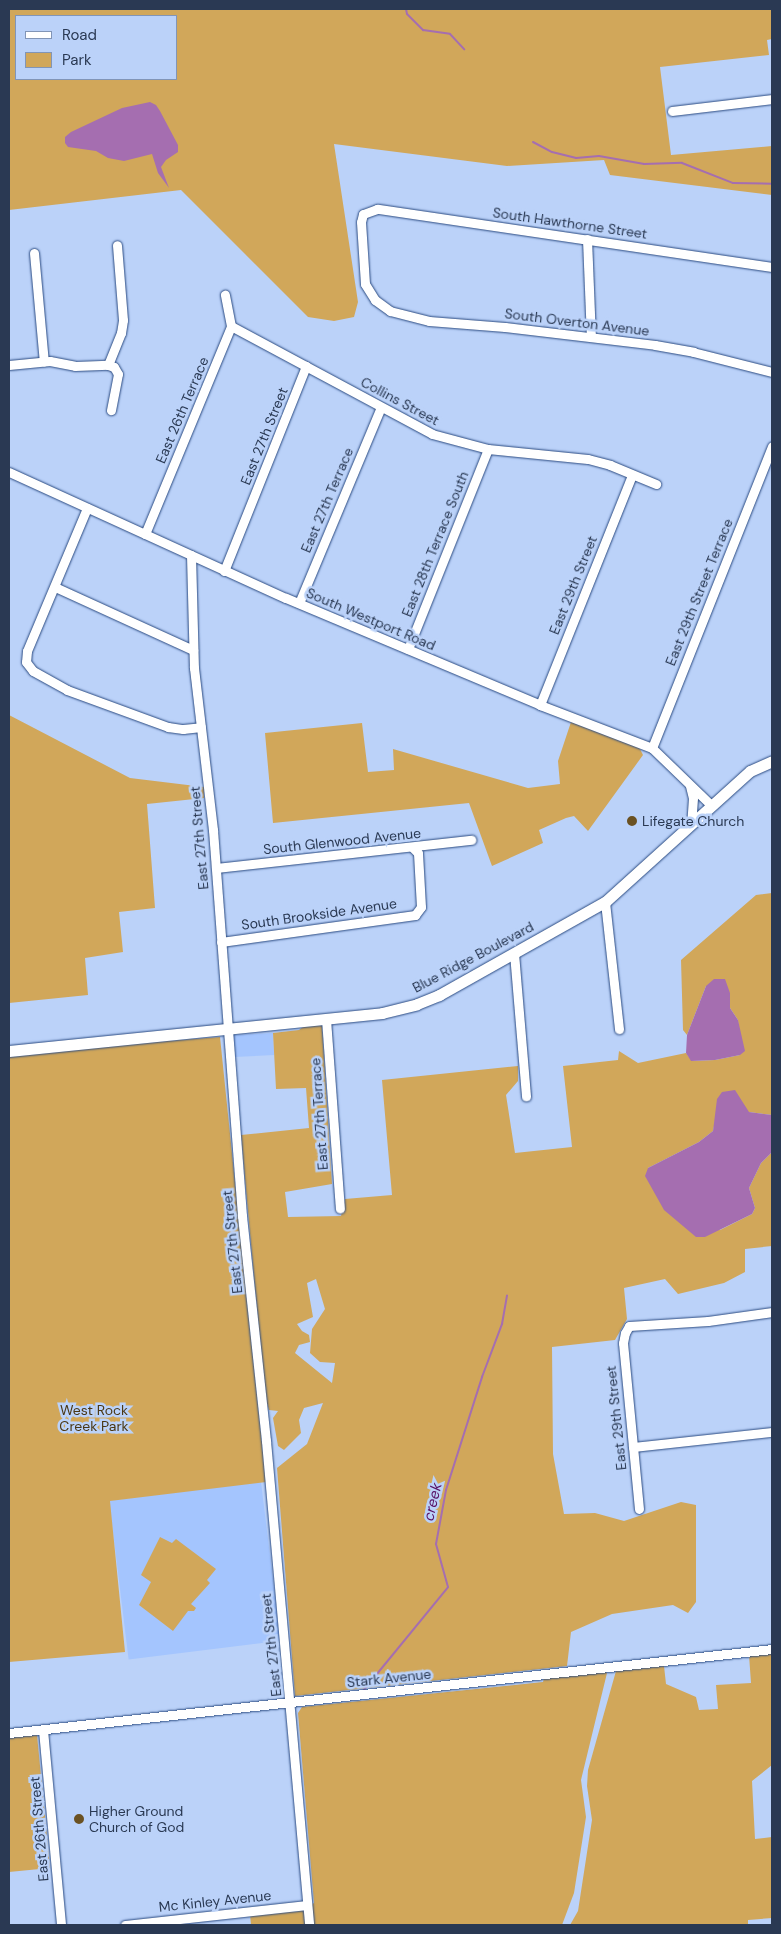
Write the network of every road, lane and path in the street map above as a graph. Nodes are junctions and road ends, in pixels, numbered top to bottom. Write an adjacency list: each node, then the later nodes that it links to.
1 (772, 99): 2 (street)
2 (672, 111)
3 (587, 239): 6 (street, South Hawthorne Street); 8 (street, South Hawthorne Street); 10 (street)
4 (117, 244): 13 (street)
5 (34, 253): 11 (street)
6 (772, 267)
7 (225, 295): 9 (street)
8 (380, 304): 10 (street, South Overton Avenue)
9 (231, 326): 14 (street, Collins Street); 24 (street, East 26th Terrace)
10 (591, 338): 15 (street, South Overton Avenue)
11 (44, 362): 12 (street); 13 (street)
12 (9, 365)
13 (108, 365): 17 (street)
14 (306, 366): 16 (street, Collins Street); 26 (street, East 27th Street)
15 (772, 372)
16 (380, 407): 19 (street, Collins Street); 28 (street, East 27th Terrace)
17 (111, 410)
18 (772, 446): 33 (street, East 29th Street Terrace)
19 (488, 449): 21 (street, Collins Street); 30 (street, East 28th Terrace South)
20 (9, 472): 23 (street, South Westport Road)
21 (632, 475): 22 (street, Collins Street); 31 (street, East 29th Street)
22 (656, 484)
23 (87, 508): 24 (street, South Westport Road); 27 (street)
24 (145, 534): 25 (street, South Westport Road)
25 (191, 555): 26 (street, South Westport Road); 29 (street, East 27th Street)
26 (224, 571): 28 (street, South Westport Road)
27 (55, 587): 29 (street); 32 (street)
28 (299, 603): 30 (street, South Westport Road)
29 (193, 650): 32 (street, East 27th Street)
30 (408, 650): 31 (street, South Westport Road)
31 (540, 704): 33 (street, South Westport Road)
32 (201, 727): 40 (street, East 27th Street)
33 (652, 748): 35 (street, South Westport Road)
34 (772, 761): 36 (main road, Blue Ridge Boulevard)
35 (689, 783): 36 (street, South Westport Road); 37 (street)
36 (711, 805): 37 (main road, Blue Ridge Boulevard)
37 (691, 824): 41 (main road, Blue Ridge Boulevard)
38 (470, 840): 39 (street, South Glenwood Avenue)
39 (413, 848): 40 (street, South Glenwood Avenue); 42 (street, South Brookside Avenue)
40 (216, 868): 42 (street, East 27th Street)
41 (605, 902): 43 (main road, Blue Ridge Boulevard); 46 (street)
42 (221, 942): 45 (street, East 27th Street)
43 (514, 953): 44 (main road, Blue Ridge Boulevard); 48 (street)
44 (326, 1019): 45 (main road, Blue Ridge Boulevard); 49 (street, East 27th Terrace)
45 (226, 1029): 47 (main road, Blue Ridge Boulevard); 55 (street, East 27th Street)
46 (619, 1029)
47 (9, 1051)
48 (526, 1097)
49 (340, 1208)
50 (772, 1312): 52 (street, East 29th Street)
51 (772, 1432): 52 (street)
52 (633, 1447): 53 (street, East 29th Street)
53 (639, 1509)
54 (772, 1650): 55 (street, Stark Avenue)
55 (290, 1702): 56 (street, Stark Avenue); 58 (street, East 27th Street)
56 (43, 1730): 57 (street, Stark Avenue); 59 (street, East 26th Street)
57 (9, 1733)
58 (307, 1905): 60 (street, Mc Kinley Avenue); 61 (street, East 27th Street)
59 (61, 1925)
60 (125, 1925)
61 (309, 1925)

